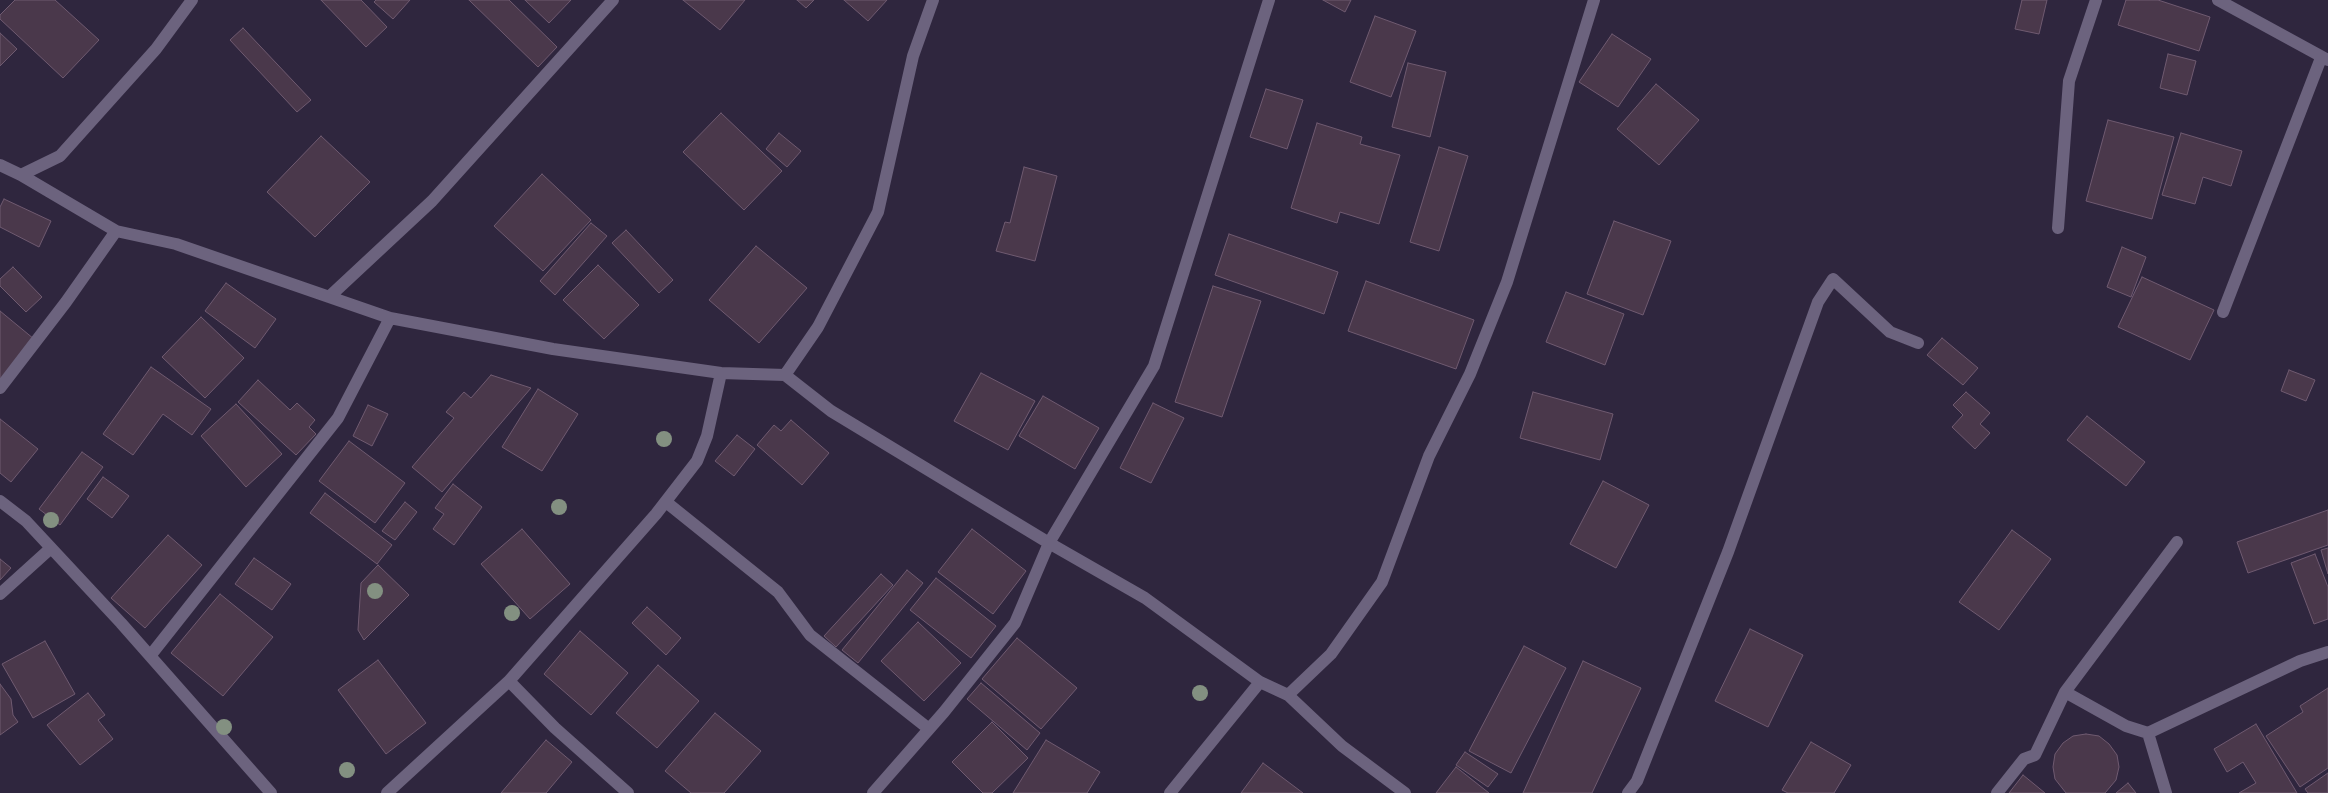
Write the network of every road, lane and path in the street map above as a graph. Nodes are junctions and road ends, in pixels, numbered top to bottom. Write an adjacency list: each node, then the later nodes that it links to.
1 (192, 0): 10 (street)
2 (613, 0): 13 (street)
3 (933, 0): 18 (street)
4 (1269, 0): 23 (street)
5 (1594, 0): 31 (street)
6 (2096, 0): 11 (street)
7 (2218, 0): 8 (street)
8 (2324, 59): 14 (street)
9 (0, 165): 10 (street)
10 (21, 175): 12 (street)
11 (2058, 228)
12 (116, 231): 13 (street); 19 (street)
13 (330, 297): 15 (street)
14 (2223, 312)
15 (390, 318): 17 (street); 27 (street)
16 (1918, 343): 40 (street)
17 (720, 373): 18 (street); 21 (street)
18 (785, 375): 23 (street)
19 (0, 388)
20 (0, 501): 24 (street)
21 (666, 502): 28 (street); 32 (street)
22 (2177, 542): 30 (street)
23 (1048, 543): 29 (street); 32 (street)
24 (51, 548): 25 (street); 27 (street)
25 (0, 594)
26 (2328, 652): 33 (street)
27 (150, 656): 34 (street)
28 (509, 681): 35 (street); 36 (street)
29 (1260, 682): 31 (street); 38 (street)
30 (2065, 692): 33 (street); 41 (street)
31 (1288, 695): 39 (street)
32 (929, 729): 37 (street)
33 (2148, 733): 42 (street)
34 (271, 793)
35 (386, 793)
36 (628, 793)
37 (873, 793)
38 (1170, 793)
39 (1405, 793)
40 (1628, 793)
41 (1997, 793)
42 (2166, 793)

